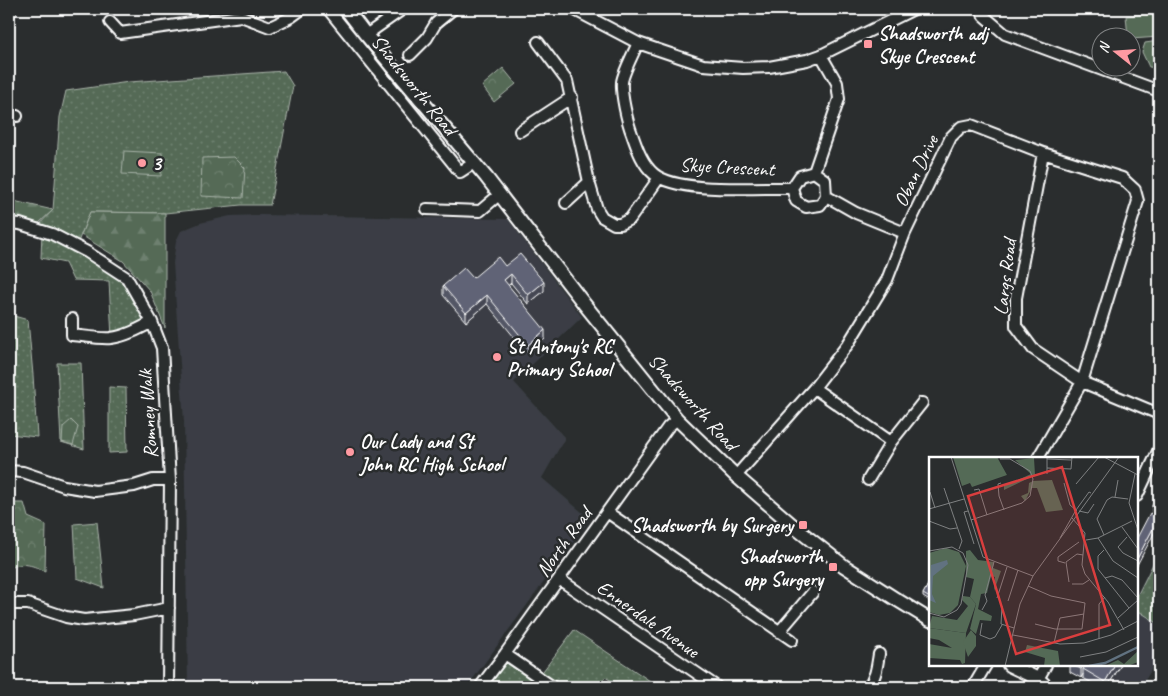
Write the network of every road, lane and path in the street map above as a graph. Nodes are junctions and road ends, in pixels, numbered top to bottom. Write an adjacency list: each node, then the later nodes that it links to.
1 (10, 9): 10 (street)
2 (302, 9): 11 (street)
3 (328, 9): 21 (street, Shadsworth Road)
4 (346, 9): 12 (main road, Shadsworth Road)
5 (403, 9): 12 (street)
6 (453, 9): 15 (street)
7 (573, 9): 14 (street)
8 (914, 9): 16 (street)
9 (981, 9): 17 (street)
10 (9, 13)
11 (110, 22)
12 (366, 35): 21 (main road, Shadsworth Road)
13 (538, 42): 18 (street)
14 (638, 43): 16 (street); 23 (street, Skye Crescent)
15 (410, 55)
16 (820, 55): 22 (street)
17 (1159, 91)
18 (572, 97): 19 (street); 24 (street)
19 (520, 131)
20 (1043, 153): 31 (street, Oban Drive); 34 (street, Largs Road); 34 (street, Oban Drive)
21 (474, 163): 26 (main road, Shadsworth Road)
22 (814, 172): 25 (street); 27 (street)
23 (659, 178): 24 (street); 25 (street, Skye Crescent)
24 (589, 182): 28 (street)
25 (792, 188): 27 (street)
26 (500, 194): 29 (street); 38 (main road, Shadsworth Road)
27 (826, 196): 31 (street)
28 (566, 203)
29 (427, 208)
30 (9, 224): 33 (street, Romney Walk)
31 (904, 233): 35 (street, Oban Drive)
32 (72, 319): 33 (street)
33 (152, 322): 44 (street, Romney Walk)
34 (1082, 382): 37 (street, Largs Road); 41 (street, Oban Drive)
35 (814, 388): 39 (street); 43 (street, Oban Drive)
36 (922, 403): 39 (street)
37 (1159, 414)
38 (677, 419): 43 (main road, Shadsworth Road); 47 (street, North Road)
39 (891, 442): 45 (street)
40 (1159, 449): 46 (street)
41 (1039, 457)
42 (9, 471): 44 (street)
43 (736, 476): 52 (main road, Shadsworth Road)
44 (170, 480): 51 (street, Romney Walk)
45 (868, 480)
46 (1138, 494)
47 (607, 512): 48 (street, North Road); 53 (street)
48 (559, 579): 55 (street, North Road); 64 (street, Ennerdale Avenue)
49 (813, 592): 53 (street)
50 (9, 604): 51 (street)
51 (170, 608): 61 (street, Romney Walk)
52 (929, 619)
53 (779, 632): 54 (street)
54 (792, 640)
55 (505, 654): 62 (street, North Road); 63 (street)
56 (879, 654): 65 (street)
57 (985, 666): 66 (street)
58 (1011, 666): 60 (main road)
59 (1046, 666): 60 (street)
60 (1043, 683)
61 (168, 687)
62 (480, 687)
63 (553, 687)
64 (717, 687)
65 (868, 687)
66 (973, 687)

